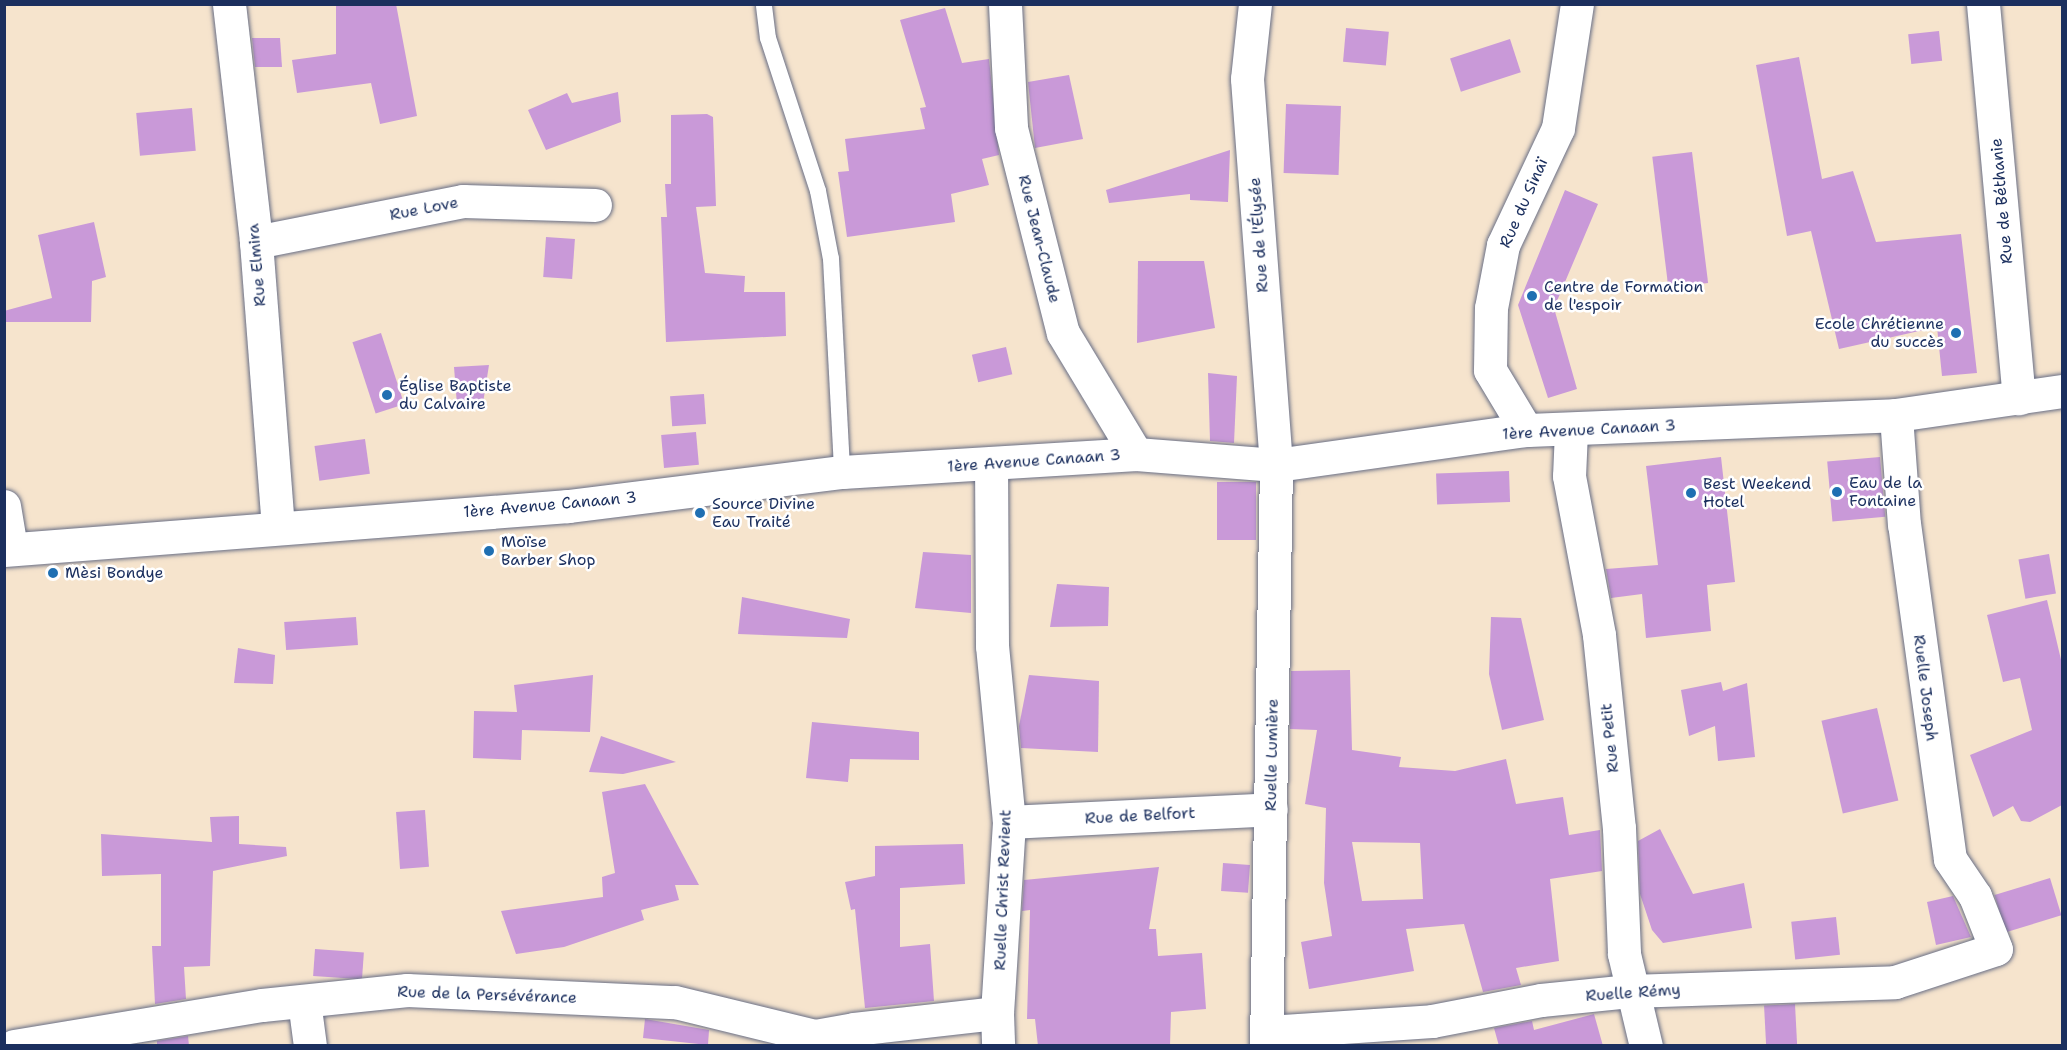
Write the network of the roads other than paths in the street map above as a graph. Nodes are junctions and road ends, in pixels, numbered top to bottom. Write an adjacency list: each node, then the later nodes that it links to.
1 (229, 4): 8 (street, Rue Elmira)
2 (1005, 4): 14 (street, Rue Jean-Claude)
3 (1254, 4): 16 (street, Rue de l'Élysée)
4 (1577, 4): 12 (street, Rue du Sinaï)
5 (1983, 4): 10 (street, Rue de Béthanie)
6 (764, 6): 17 (lane)
7 (595, 205): 8 (street, Rue Love)
8 (256, 242): 19 (street, Rue Elmira)
9 (2062, 391): 10 (street, 1ère Avenue Canaan 3)
10 (2019, 398): 11 (street, 1ère Avenue Canaan 3)
11 (1896, 416): 13 (street, 1ère Avenue Canaan 3); 23 (street, Ruelle Joseph)
12 (1526, 430): 13 (street, 1ère Avenue Canaan 3); 16 (street, 1ère Avenue Canaan 3)
13 (1571, 431): 24 (street, Rue Petit)
14 (1136, 454): 15 (street, 1ère Avenue Canaan 3); 16 (street, 1ère Avenue Canaan 3)
15 (991, 464): 17 (street, 1ère Avenue Canaan 3); 22 (street, Ruelle Christ Revient)
16 (1276, 465): 21 (street, Ruelle Lumière)
17 (842, 472): 19 (street, 1ère Avenue Canaan 3)
18 (4, 506): 20 (street)
19 (278, 527): 20 (street, 1ère Avenue Canaan 3)
20 (8, 549)
21 (1271, 809): 22 (street, Rue de Belfort); 27 (street, Ruelle Lumière)
22 (1009, 822): 26 (street, Ruelle Christ Revient)
23 (1996, 949): 24 (street, Ruelle Rémy)
24 (1630, 991): 27 (street, Ruelle Rémy); 32 (street, Rue Petit)
25 (304, 1001): 28 (street, Rue de la Persévérance); 29 (street, Rue de la Persévérance); 30 (street)
26 (997, 1013): 28 (street); 31 (street, Ruelle Christ Revient)
27 (1267, 1039)
28 (811, 1041)
29 (14, 1046)
30 (310, 1046)
31 (998, 1046)
32 (1646, 1046)

